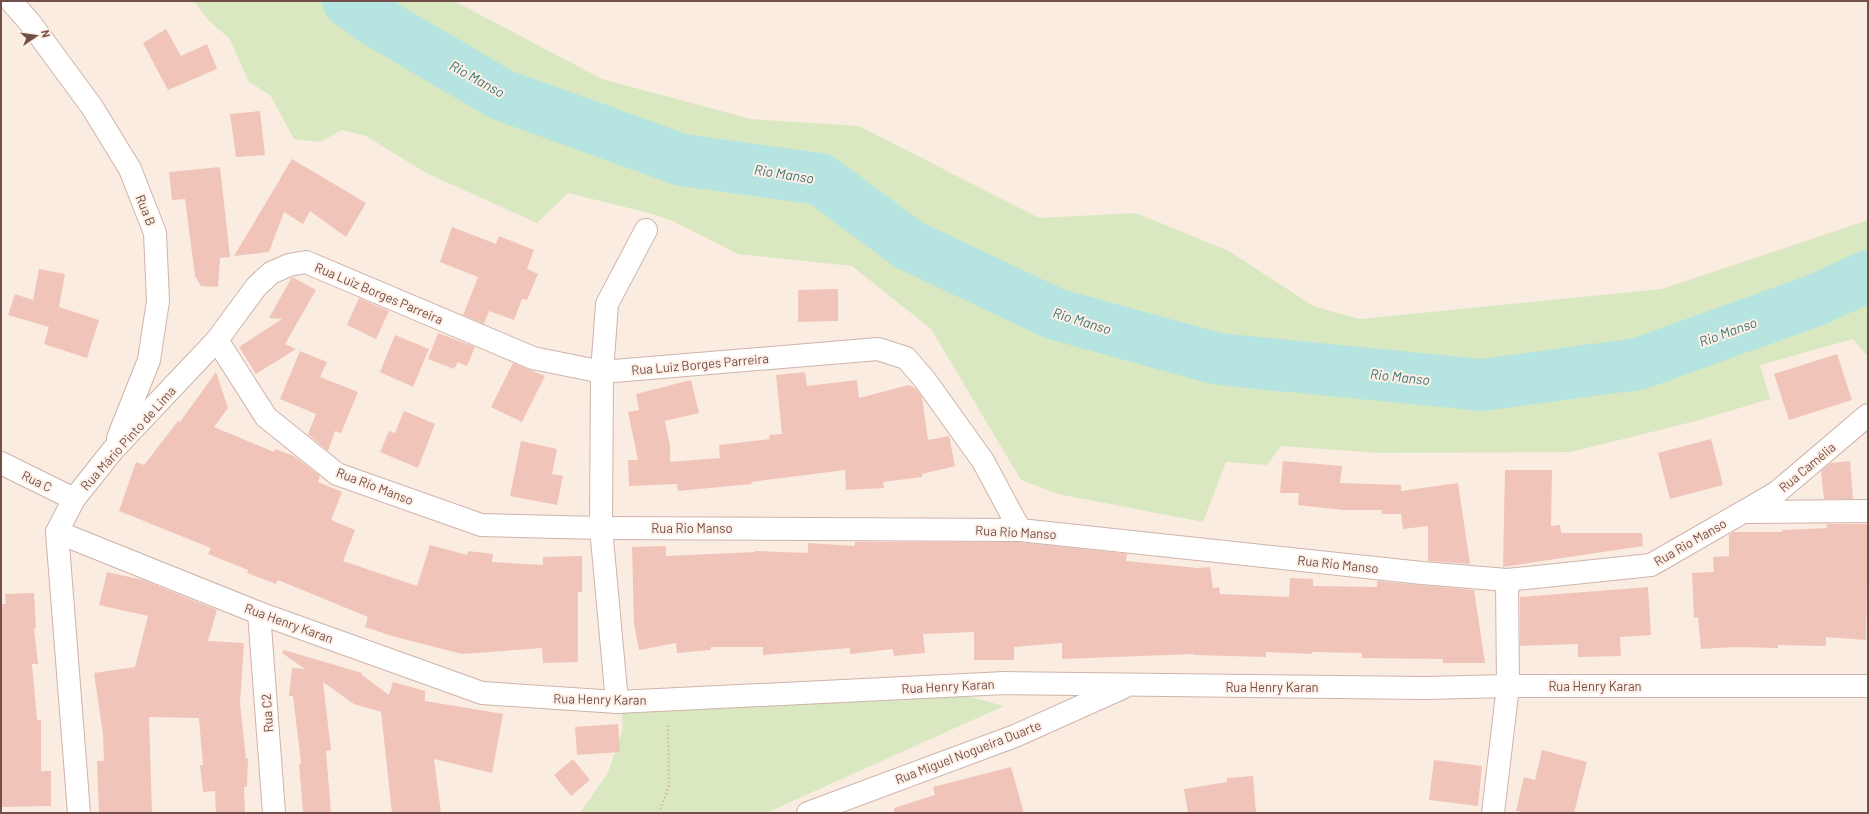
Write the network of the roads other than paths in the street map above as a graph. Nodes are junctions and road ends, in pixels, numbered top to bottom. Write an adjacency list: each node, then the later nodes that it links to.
1 (11, 1): 7 (street, Rua B)
2 (646, 230): 5 (street)
3 (306, 262): 4 (street, Rua Mário Pinto de Lima); 5 (street, Rua Luiz Borges Parreira)
4 (217, 340): 7 (street, Rua Mário Pinto de Lima); 12 (street, Rua Rio Manso)
5 (602, 372): 12 (street); 13 (street, Rua Luiz Borges Parreira)
6 (1868, 415): 11 (street, Rua Camélia)
7 (113, 450): 9 (street, Rua Mário Pinto de Lima)
8 (1, 463): 9 (street, Rua C)
9 (74, 499): 14 (street, Rua Mário Pinto de Lima)
10 (1868, 511): 11 (street, Rua Rio Manso)
11 (1743, 512): 15 (street, Rua Rio Manso)
12 (601, 528): 13 (street, Rua Rio Manso); 20 (street)
13 (1020, 530): 15 (street, Rua Rio Manso)
14 (57, 532): 16 (street, Rua Henry Karan); 21 (street)
15 (1507, 580): 18 (street)
16 (260, 613): 20 (street, Rua Henry Karan); 22 (street, Rua C2)
17 (1126, 686): 18 (street, Rua Henry Karan); 20 (street, Rua Henry Karan); 23 (street, Rua Miguel Nogueira Duarte)
18 (1508, 686): 19 (street, Rua Henry Karan); 24 (street)
19 (1868, 686)
20 (617, 702)
21 (79, 813)
22 (274, 813)
23 (808, 813)
24 (1492, 813)

